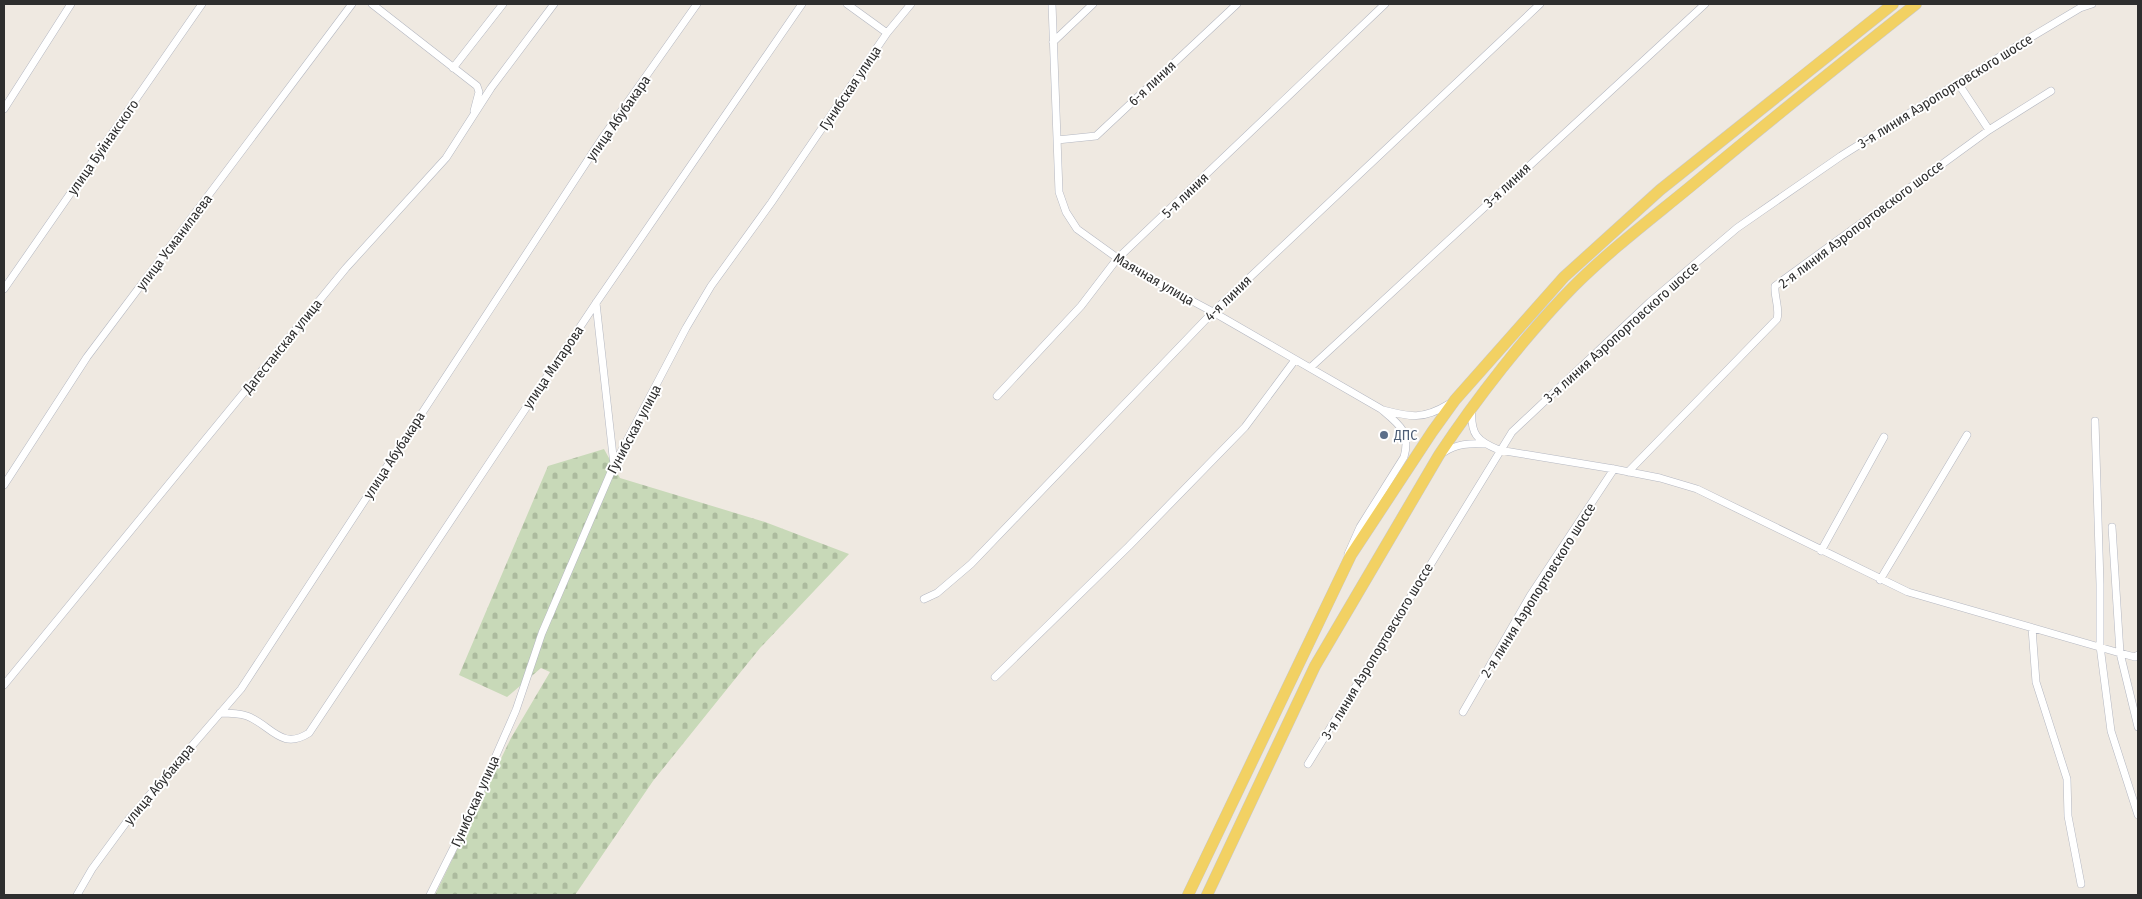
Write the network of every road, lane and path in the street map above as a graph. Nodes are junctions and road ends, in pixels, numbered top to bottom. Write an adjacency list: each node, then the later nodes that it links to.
1 (71, 4): 25 (street)
2 (202, 4): 30 (street, улица Буйнакского)
3 (352, 4): 48 (street, улица Усманилаева)
4 (372, 4): 22 (street)
5 (503, 4): 22 (street)
6 (554, 4): 26 (street, Дагестанская улица)
7 (697, 4): 61 (street, улица Абубакара)
8 (802, 4): 31 (street, улица Митарова)
9 (847, 4): 20 (street)
10 (911, 4): 20 (street, Гунибская улица)
11 (1052, 4): 21 (street, Маячная улица)
12 (1093, 4): 21 (street)
13 (1237, 4): 28 (street, 6-я линия)
14 (1385, 4): 29 (street, 5-я линия)
15 (1540, 4): 32 (street, 4-я линия)
16 (1705, 4): 34 (street, 3-я линия)
17 (1893, 4): 36 (main road)
18 (1916, 4): 38 (main road)
19 (2092, 4): 23 (street, 3-я линия Аэропортовского шоссе)
20 (887, 33): 45 (street, Гунибская улица)
21 (1053, 42): 28 (street, Маячная улица)
22 (453, 68): 26 (street)
23 (1958, 83): 27 (street); 43 (street, 3-я линия Аэропортовского шоссе)
24 (2051, 91): 27 (street, 2-я линия Аэропортовского шоссе)
25 (4, 109)
26 (470, 123): 59 (street, Дагестанская улица)
27 (1989, 130): 47 (street, 2-я линия Аэропортовского шоссе)
28 (1057, 140): 29 (street, Маячная улица)
29 (1117, 259): 32 (street, Маячная улица); 35 (street, 5-я линия)
30 (4, 290)
31 (596, 303): 45 (street); 61 (street, улица Митарова)
32 (1213, 312): 33 (street, Маячная улица); 53 (street, 4-я линия)
33 (1296, 360): 34 (street, Маячная улица); 58 (street)
34 (1310, 368): 37 (street, Маячная улица)
35 (997, 396)
36 (1455, 400): 37 (street); 51 (main road)
37 (1381, 409): 51 (street)
38 (1472, 409): 42 (street); 44 (main road)
39 (2095, 422): 55 (street)
40 (1967, 435): 52 (street)
41 (1884, 438): 50 (street)
42 (1484, 444): 43 (street); 44 (street)
43 (1499, 450): 46 (street); 63 (street, 3-я линия Аэропортовского шоссе)
44 (1439, 455): 69 (main road)
45 (614, 465): 67 (street, Гунибская улица)
46 (1614, 469): 47 (street); 60 (street, 2-я линия Аэропортовского шоссе)
47 (1628, 472): 50 (street)
48 (4, 485)
49 (2112, 527): 56 (street)
50 (1822, 551): 52 (street)
51 (1338, 580): 68 (main road)
52 (1880, 580): 54 (street)
53 (924, 599)
54 (2032, 628): 55 (street); 65 (street)
55 (2100, 646): 56 (street); 64 (street)
56 (2120, 653): 57 (street); 62 (street)
57 (2137, 658)
58 (995, 677)
59 (4, 685)
60 (1463, 712)
61 (220, 713): 66 (street, улица Абубакара)
62 (2138, 727)
63 (1308, 764)
64 (2138, 815)
65 (2081, 884)
66 (77, 895)
67 (430, 895)
68 (1188, 895)
69 (1207, 895)

